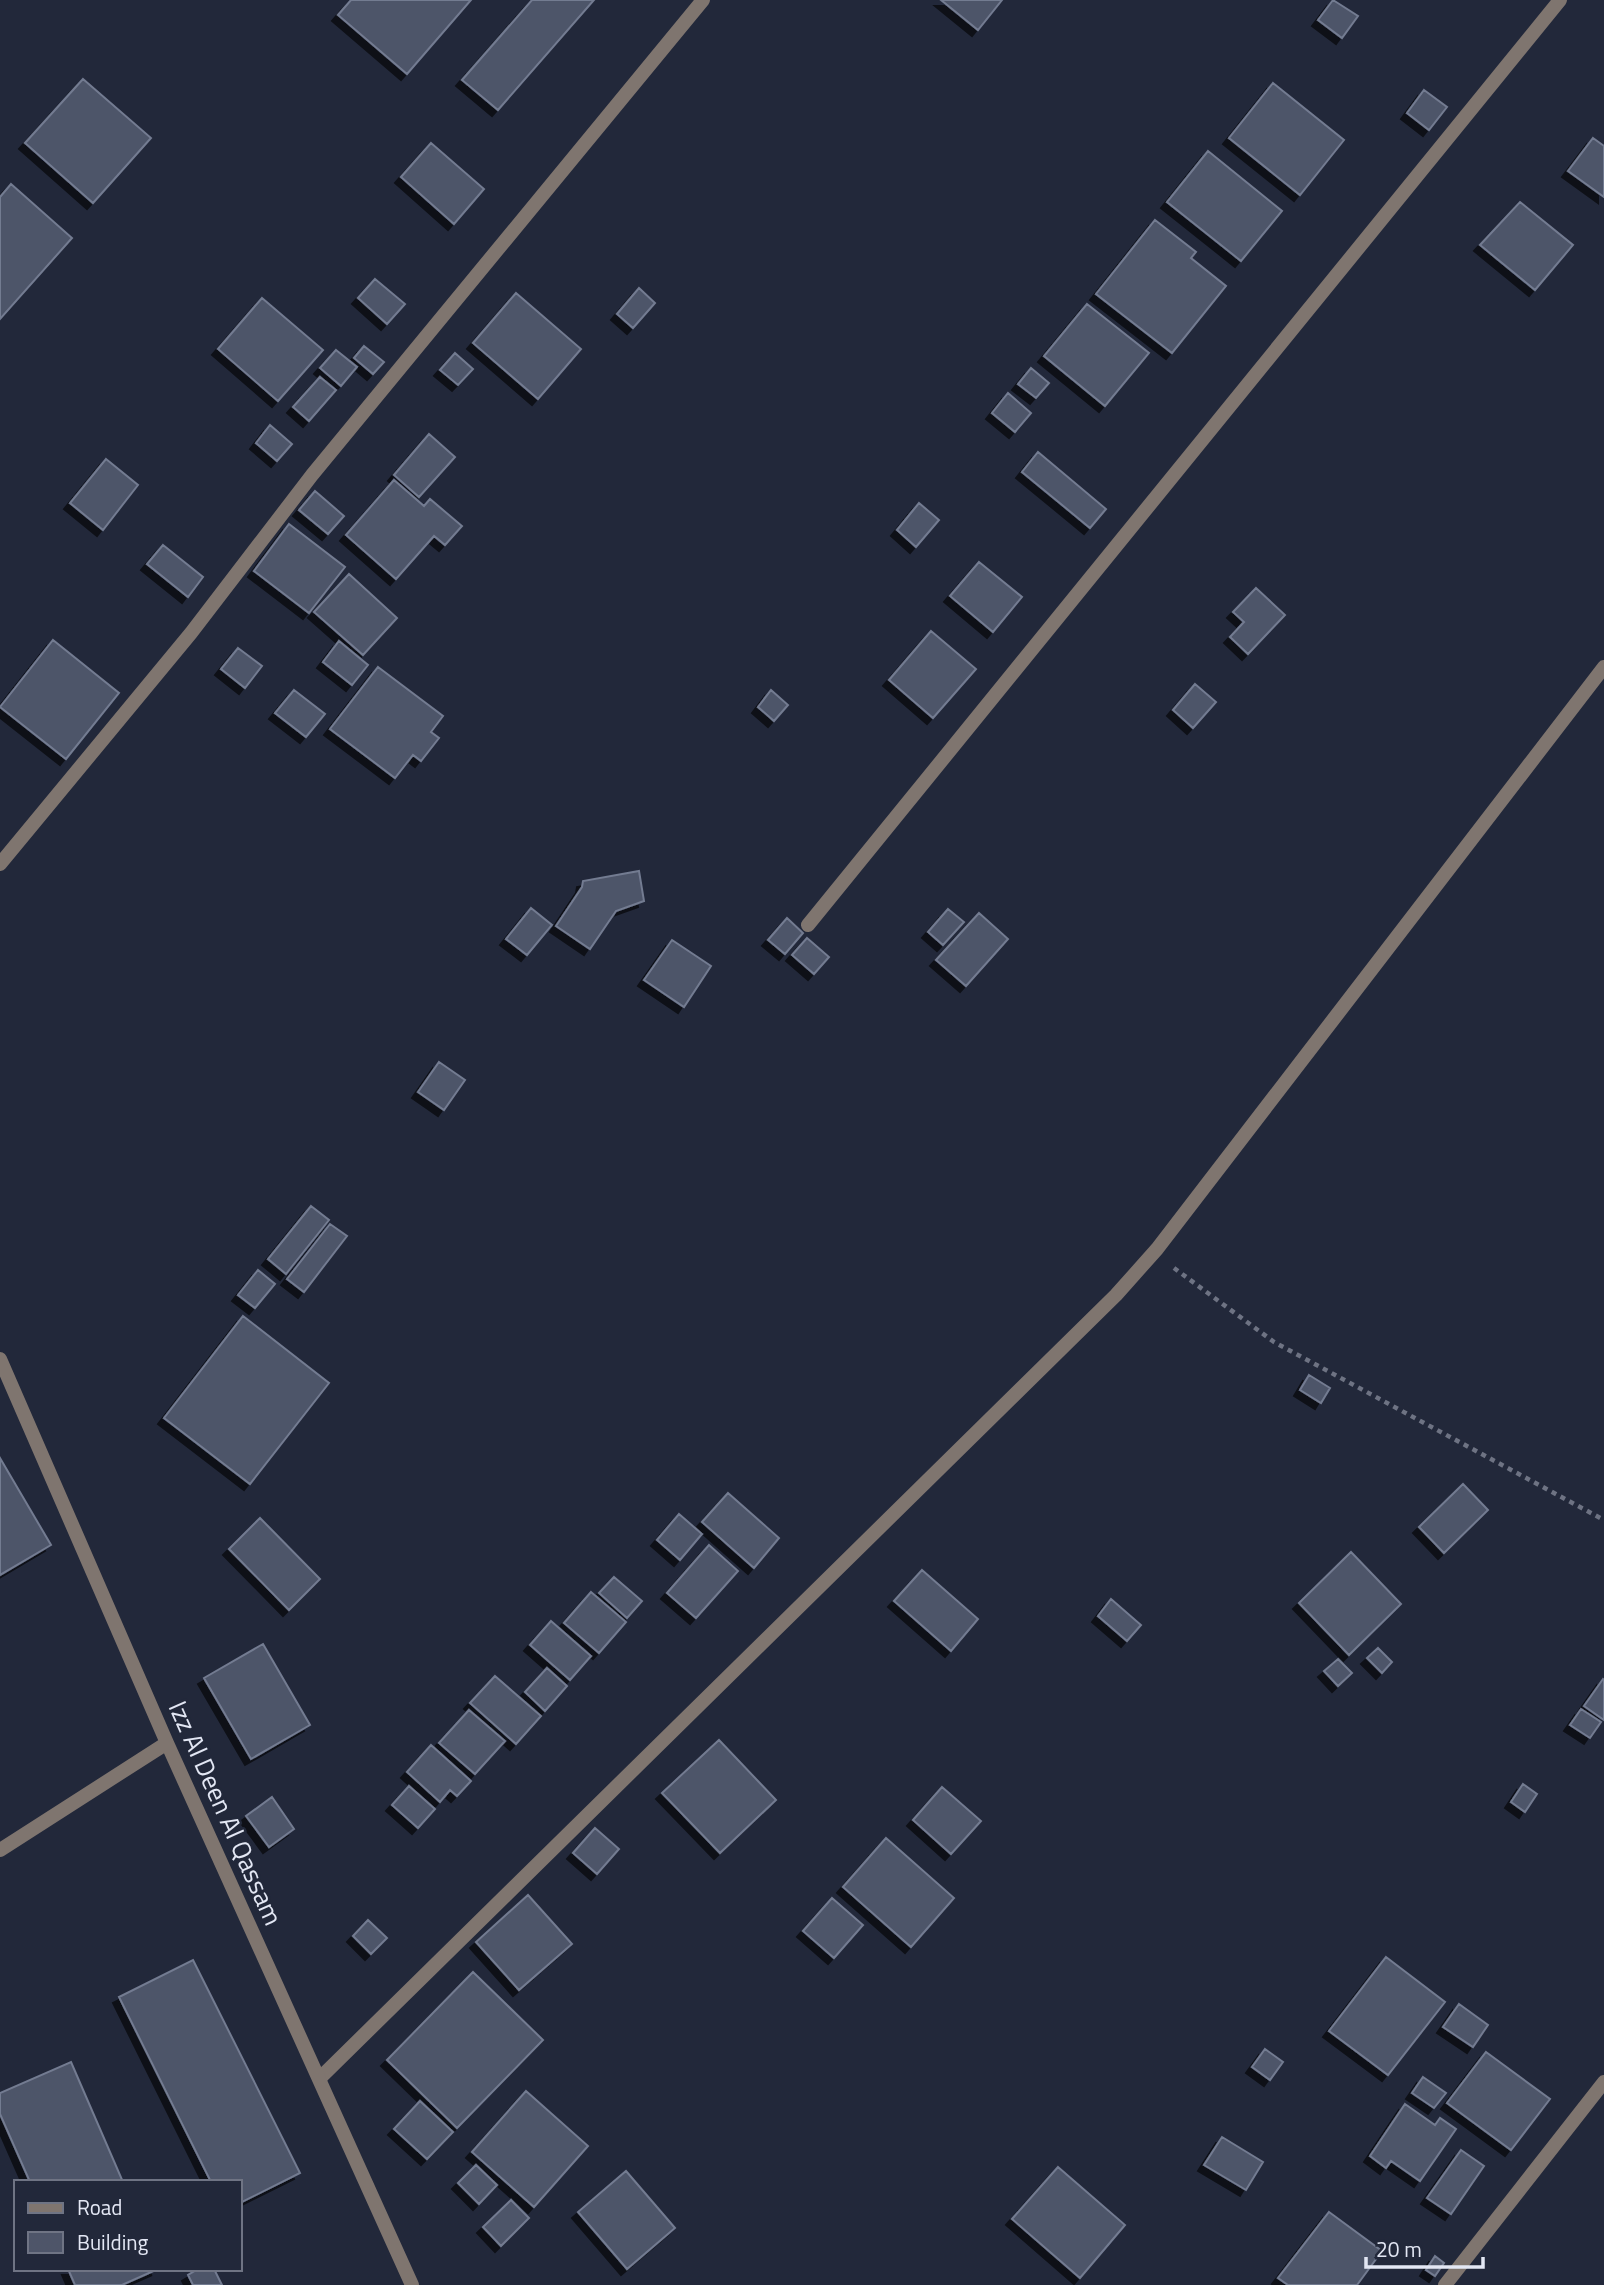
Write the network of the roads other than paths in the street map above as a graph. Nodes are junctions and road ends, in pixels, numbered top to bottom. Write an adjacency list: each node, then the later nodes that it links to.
1 (703, 0): 4 (street)
2 (1560, 0): 5 (street)
3 (1604, 667): 9 (street)
4 (0, 864)
5 (808, 925)
6 (0, 1359): 7 (street, Izz Al Deen Al Qassam)
7 (167, 1743): 8 (street); 9 (street, Izz Al Deen Al Qassam)
8 (0, 1850)
9 (320, 2078): 11 (street, Izz Al Deen Al Qassam)
10 (1604, 2082): 12 (street)
11 (412, 2285)
12 (1445, 2285)

